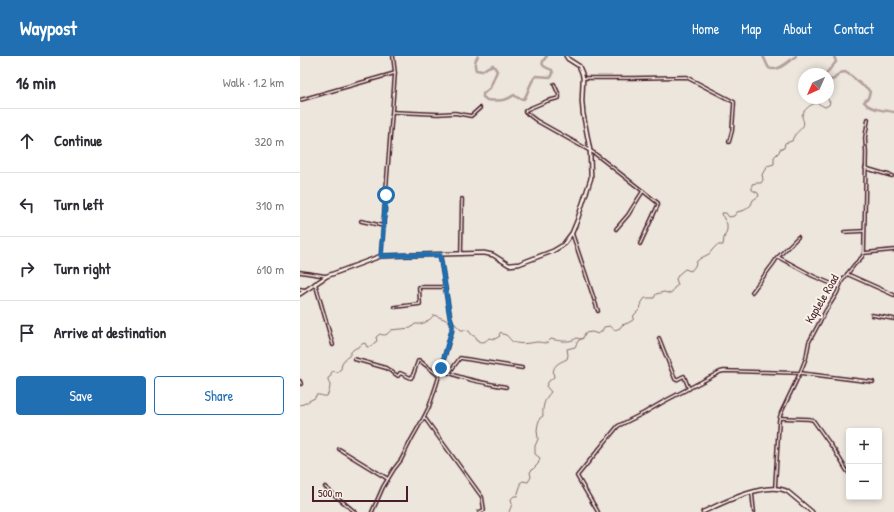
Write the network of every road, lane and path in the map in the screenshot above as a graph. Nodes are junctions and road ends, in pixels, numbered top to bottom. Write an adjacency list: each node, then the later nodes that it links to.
1 (393, 56): 3 (street)
2 (566, 56): 4 (street)
3 (396, 73): 6 (street); 8 (street)
4 (583, 78): 10 (street); 11 (street)
5 (554, 84): 11 (street)
6 (300, 100)
7 (480, 108): 8 (street)
8 (393, 112): 17 (street)
9 (868, 119): 12 (street)
10 (729, 142)
11 (590, 150): 14 (street); 21 (street)
12 (865, 168): 13 (street); 19 (street)
13 (892, 176)
14 (642, 191): 18 (street); 23 (street)
15 (462, 199): 26 (street)
16 (361, 221): 17 (street)
17 (384, 226): 28 (street)
18 (616, 229)
19 (864, 231): 20 (street); 25 (street)
20 (844, 232)
21 (572, 233): 26 (street); 42 (street)
22 (798, 237): 29 (street)
23 (640, 244)
24 (894, 250): 25 (street)
25 (864, 253): 31 (street, Kaplele Road)
26 (461, 254): 27 (street)
27 (440, 255): 28 (street); 34 (street)
28 (381, 256): 32 (street)
29 (778, 257): 35 (street); 38 (street)
30 (300, 272): 32 (street)
31 (847, 274): 35 (street, Kaplele Road); 40 (street)
32 (326, 276): 33 (street)
33 (315, 283): 37 (street); 46 (street)
34 (445, 287): 41 (street); 48 (street)
35 (840, 287): 51 (street, Kaplele Road)
36 (300, 289): 37 (street)
37 (306, 290): 39 (street)
38 (752, 292)
39 (300, 294)
40 (894, 295)
41 (395, 307)
42 (598, 311)
43 (872, 316): 44 (street)
44 (894, 319)
45 (659, 338): 57 (street)
46 (332, 345)
47 (354, 359): 52 (street)
48 (441, 368): 50 (street); 52 (street)
49 (522, 368): 50 (street)
50 (449, 373): 56 (street)
51 (800, 373): 54 (street); 57 (street); 59 (street, Kaplele Road)
52 (439, 376): 58 (street)
53 (300, 381): 55 (street)
54 (873, 382)
55 (301, 384)
56 (506, 387)
57 (689, 389): 69 (street)
58 (424, 417): 62 (street); 68 (street)
59 (780, 418): 61 (street); 64 (street, Kaplele Road)
60 (339, 449): 62 (street)
61 (846, 470)
62 (388, 479): 67 (street)
63 (325, 487): 66 (street)
64 (775, 488): 65 (street); 72 (street)
65 (752, 493): 70 (street); 71 (street)
66 (355, 512)
67 (372, 512)
68 (479, 512)
69 (598, 512)
70 (703, 512)
71 (754, 512)
72 (812, 512)

